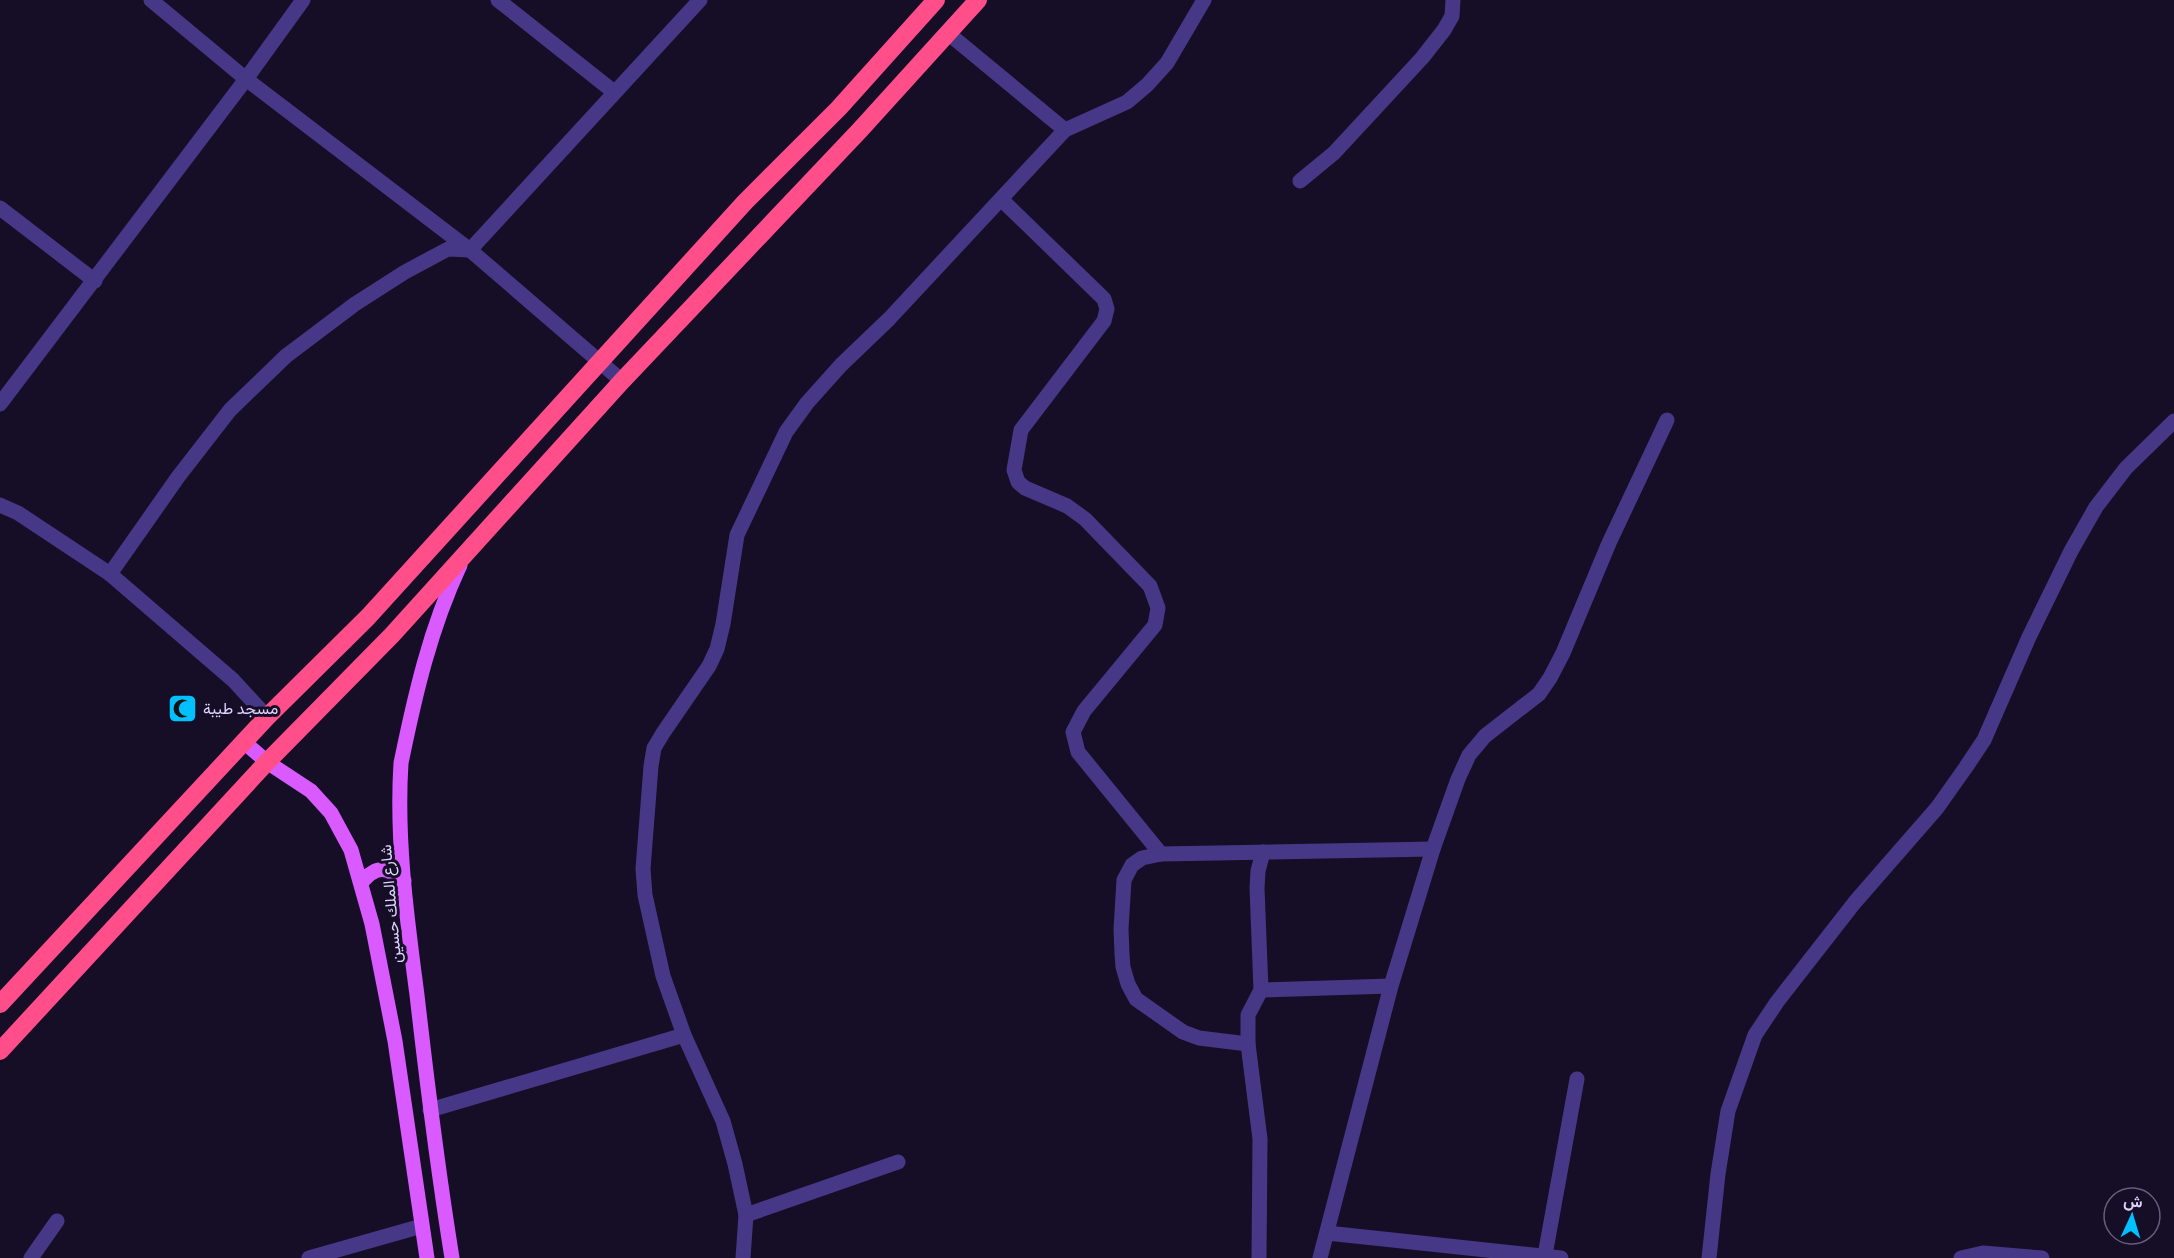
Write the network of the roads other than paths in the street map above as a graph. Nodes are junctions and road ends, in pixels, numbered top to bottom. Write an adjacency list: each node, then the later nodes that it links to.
1 (151, 0): 10 (street)
2 (303, 0): 10 (street)
3 (498, 0): 11 (street)
4 (700, 0): 11 (street)
5 (936, 0): 18 (highway)
6 (978, 0): 9 (highway)
7 (1204, 0): 12 (street)
8 (1453, 0): 13 (street)
9 (949, 34): 12 (street); 19 (highway)
10 (246, 79): 16 (street); 17 (street)
11 (614, 92): 16 (street)
12 (1065, 130): 14 (street)
13 (1300, 182)
14 (1002, 200): 31 (street); 37 (street)
15 (0, 208): 17 (street)
16 (470, 250): 18 (street); 25 (street)
17 (95, 280): 20 (street)
18 (599, 362): 19 (street); 26 (highway)
19 (622, 381): 24 (highway)
20 (0, 404)
21 (1667, 420): 29 (street)
22 (2174, 421): 58 (street)
23 (0, 505): 25 (street)
24 (464, 555): 28 (highway); 32 (main road, شارع الملك حسين)
25 (110, 574): 26 (street)
26 (267, 717): 27 (highway)
27 (244, 742): 28 (main road, شارع الملك حسين); 36 (highway)
28 (267, 762): 33 (main road, شارع الملك حسين); 39 (highway)
29 (1433, 849): 30 (street); 34 (street)
30 (1263, 852): 31 (street); 35 (street)
31 (1161, 854): 38 (street)
32 (404, 881): 33 (main road); 41 (main road, شارع الملك حسين)
33 (361, 883): 46 (main road, شارع الملك حسين)
34 (1391, 986): 35 (street); 47 (street)
35 (1261, 990): 38 (street)
36 (0, 1004)
37 (684, 1035): 41 (street); 44 (street)
38 (1248, 1044): 55 (street)
39 (0, 1051)
40 (1577, 1079): 49 (street)
41 (430, 1110): 43 (main road, شارع الملك حسين)
42 (898, 1162): 44 (street)
43 (445, 1213): 46 (main road); 53 (main road, شارع الملك حسين)
44 (746, 1215): 54 (street)
45 (57, 1221): 50 (street)
46 (422, 1222): 51 (street); 52 (main road, شارع الملك حسين)
47 (1328, 1233): 48 (street); 56 (street)
48 (1480, 1253): 49 (street)
49 (1545, 1256): 57 (street)
50 (31, 1258)
51 (309, 1258)
52 (427, 1258)
53 (452, 1258)
54 (743, 1258)
55 (1258, 1258)
56 (1320, 1258)
57 (1561, 1258)
58 (1709, 1258)
59 (1961, 1258): 60 (street)
60 (2042, 1258)

